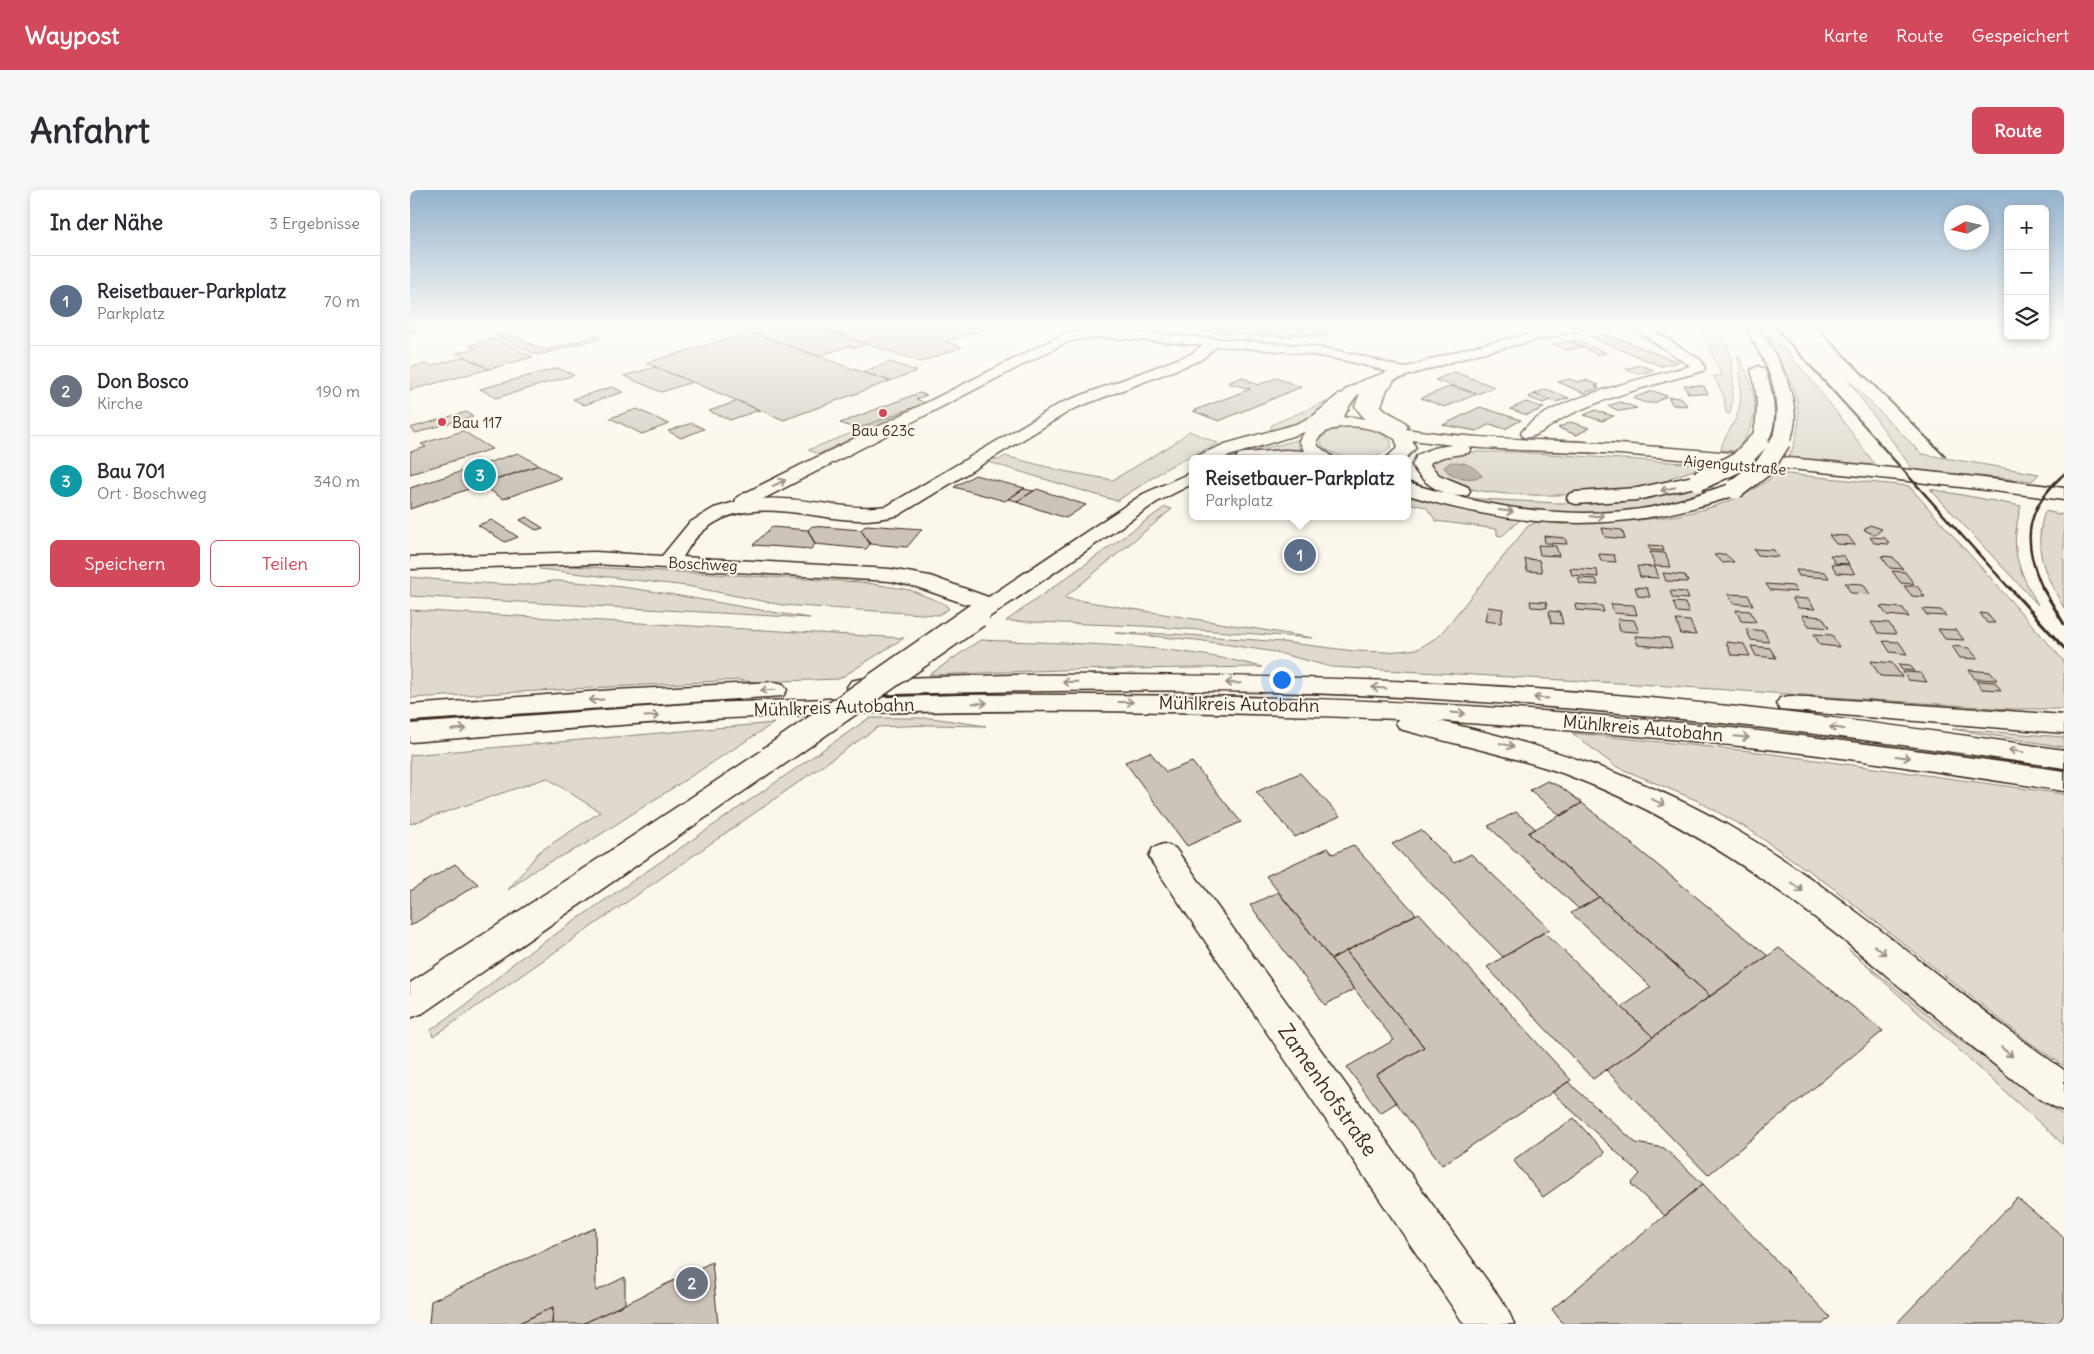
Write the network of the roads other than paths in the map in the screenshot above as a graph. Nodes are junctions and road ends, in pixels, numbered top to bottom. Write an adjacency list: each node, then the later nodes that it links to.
1 (980, 380): 27 (main road, one-way to 1)
2 (1136, 380): 27 (main road)
3 (1382, 380): 9 (main road)
4 (1388, 380): 11 (main road)
5 (1390, 380): 13 (main road)
6 (1660, 380): 12 (main road)
7 (1760, 380): 24 (main road, one-way to 24, bridge)
8 (1779, 380): 23 (main road, one-way to 8, bridge)
9 (1344, 398): 10 (main road); 15 (main road)
10 (1322, 428): 11 (main road); 16 (main road); 17 (main road)
11 (1392, 430): 13 (main road); 18 (main road)
12 (1529, 433)
13 (1487, 441): 25 (main road, Aigengutstraße)
14 (1514, 449): 19 (main road, Aigengutstraße); 24 (main road); 28 (main road, Aigengutstraße)
15 (1214, 455)
16 (1227, 455)
17 (1320, 455)
18 (1400, 455)
19 (1402, 455)
20 (1189, 467): 26 (main road)
21 (1411, 476): 24 (main road)
22 (1189, 479): 26 (main road)
23 (1411, 489)
24 (1466, 492)
25 (2064, 494)
26 (1150, 498): 31 (main road)
27 (735, 506): 29 (main road)
28 (2064, 506)
29 (667, 562): 30 (main road, Boschweg); 31 (main road, Boschweg)
30 (410, 563)
31 (984, 611): 41 (main road, bridge)
32 (1281, 694): 33 (main road, Mühlkreis Autobahn, one-way to 32); 34 (main road, Mühlkreis Autobahn); 35 (main road, Mühlkreis Autobahn, one-way to 35); 37 (main road, Mühlkreis Autobahn, one-way to 32)
33 (1590, 702): 36 (main road); 38 (main road, Mühlkreis Autobahn, one-way to 33)
34 (1340, 707): 39 (main road, Mühlkreis Autobahn, one-way to 39); 42 (main road, one-way to 42)
35 (410, 713)
36 (2062, 723)
37 (410, 734)
38 (2064, 759)
39 (2064, 780)
40 (1164, 856): 43 (main road, Zamenhofstraße)
41 (410, 1002)
42 (2064, 1094)
43 (1491, 1324)

